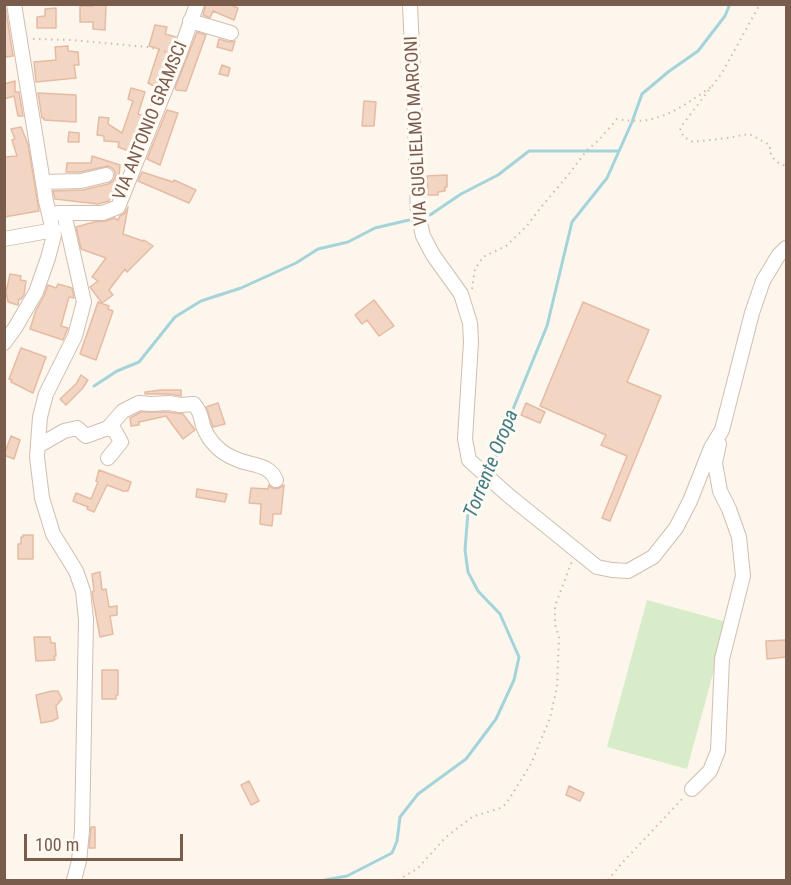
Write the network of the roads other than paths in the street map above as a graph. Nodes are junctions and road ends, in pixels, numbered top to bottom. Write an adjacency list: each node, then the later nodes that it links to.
1 (14, 4): 7 (street)
2 (197, 4): 4 (street, VIA ANTONIO GRAMSCI)
3 (410, 4): 15 (street, VIA GUGLIELMO MARCONI)
4 (190, 21): 5 (street); 9 (street, VIA ANTONIO GRAMSCI)
5 (231, 33)
6 (106, 175): 7 (street)
7 (43, 182): 8 (street)
8 (50, 213): 9 (street, VIA ANTONIO GRAMSCI); 10 (street)
9 (64, 213): 16 (street)
10 (54, 230): 11 (street); 13 (street)
11 (4, 239)
12 (786, 248): 15 (street)
13 (5, 336)
14 (108, 428): 16 (street); 17 (street); 18 (street)
15 (722, 430): 19 (street)
16 (38, 446): 20 (street)
17 (108, 458)
18 (276, 480)
19 (693, 789)
20 (74, 880)

